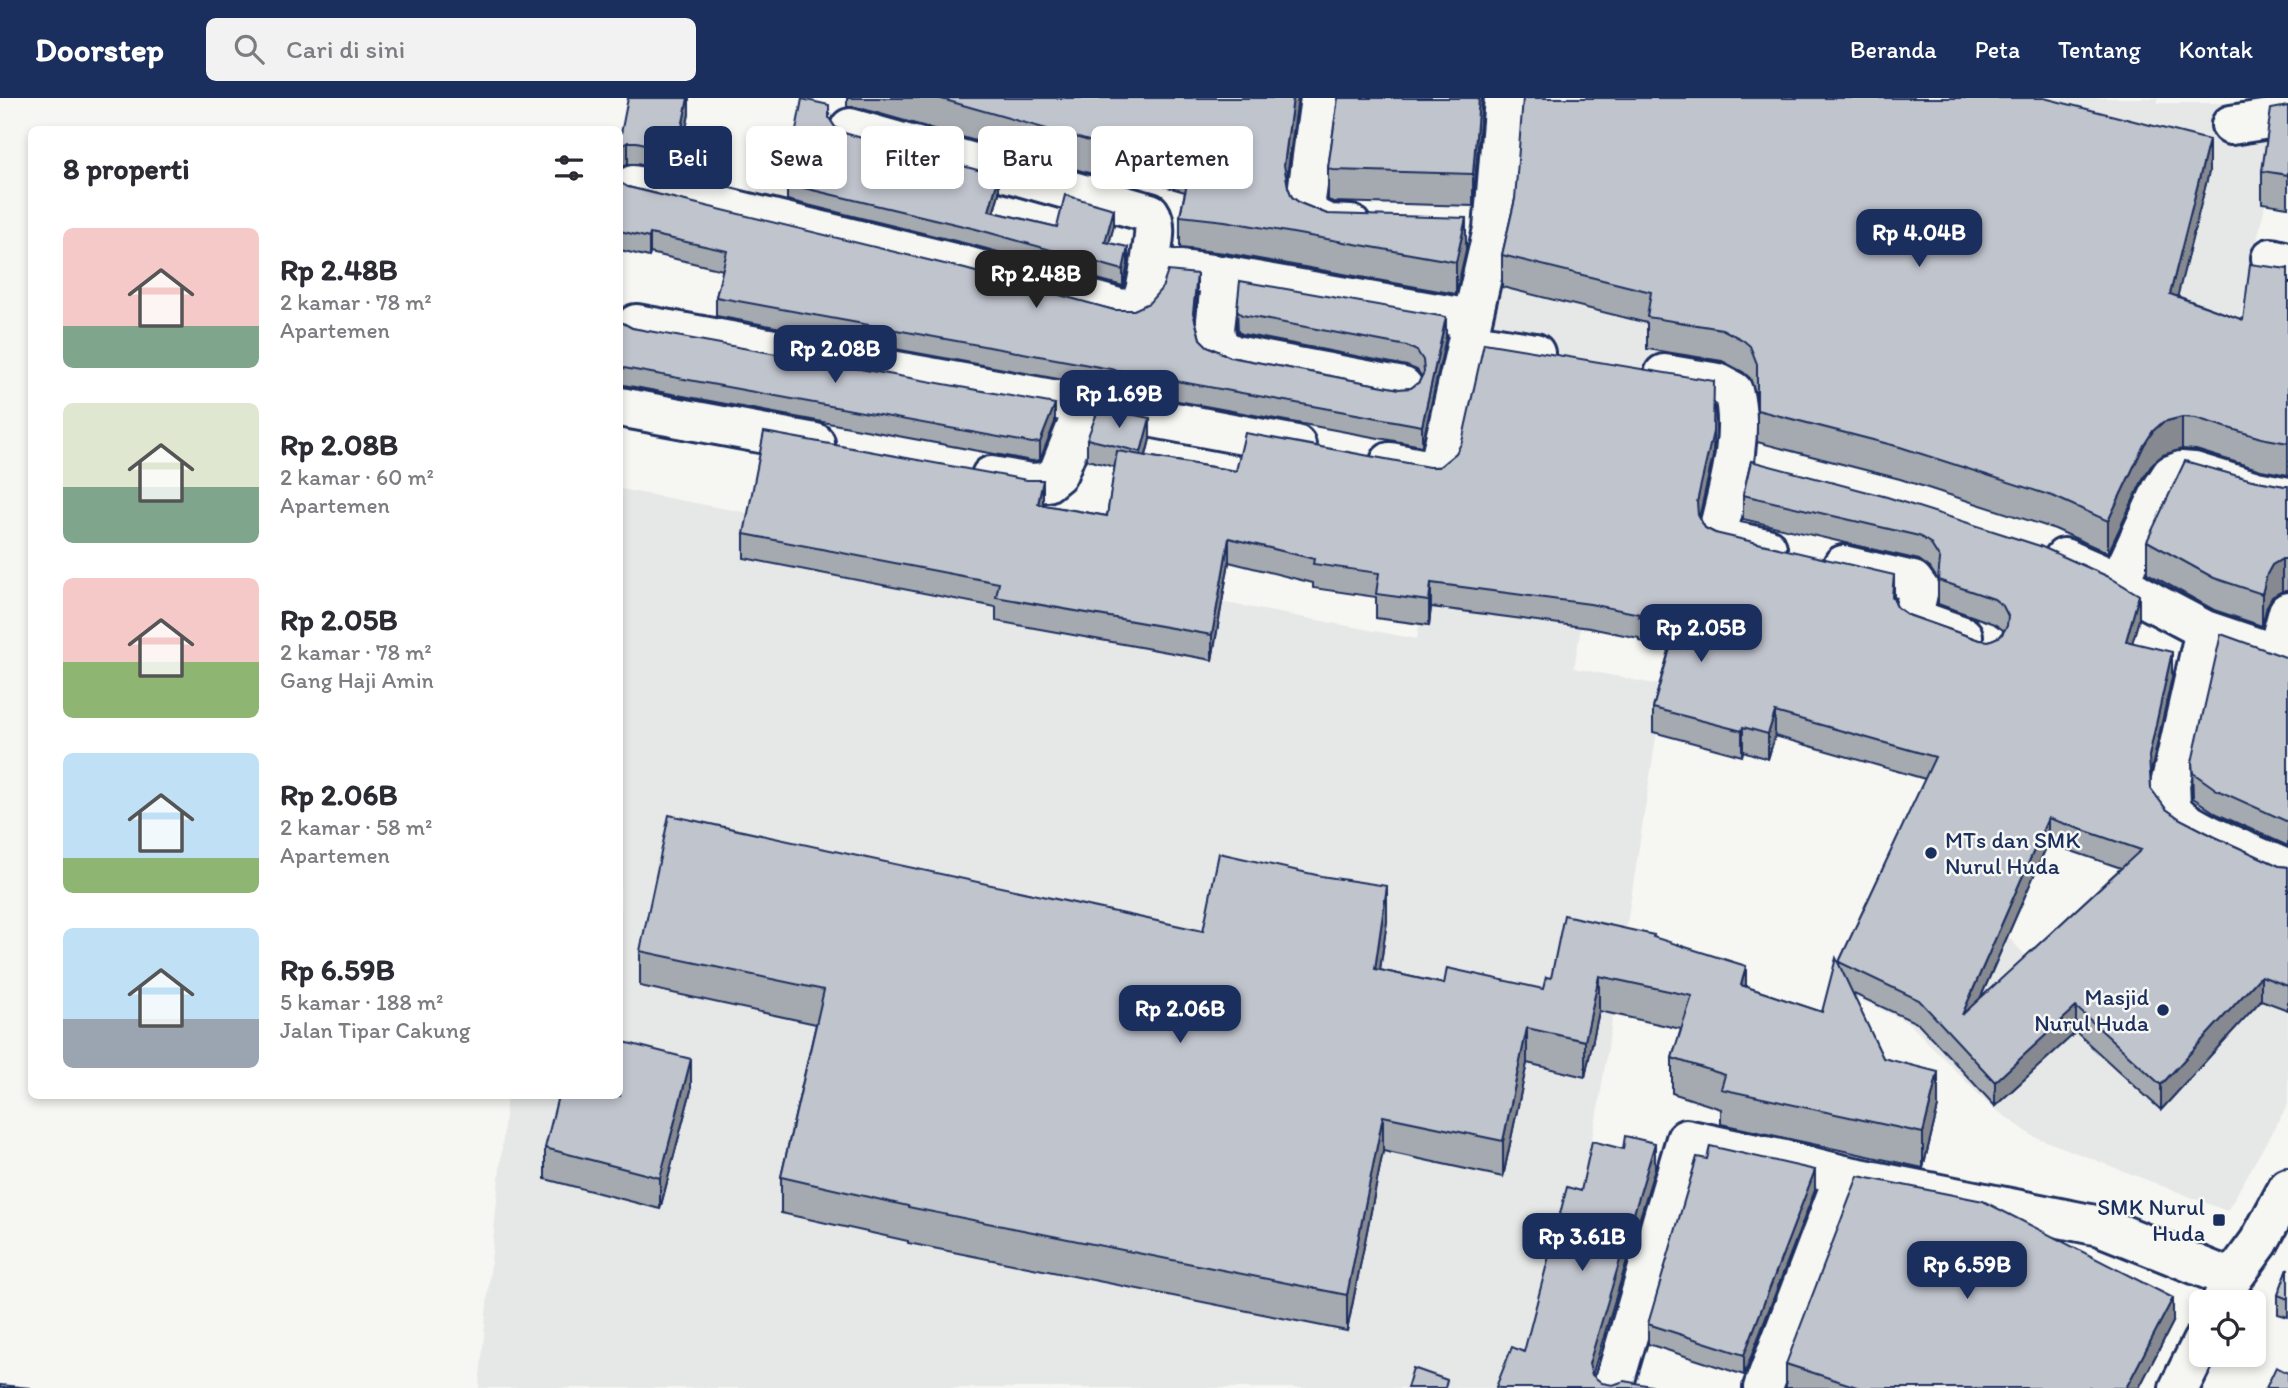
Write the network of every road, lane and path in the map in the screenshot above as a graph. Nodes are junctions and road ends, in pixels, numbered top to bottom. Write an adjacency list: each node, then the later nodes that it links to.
1 (1320, 98): 7 (street)
2 (1504, 98): 9 (street)
3 (2282, 111): 4 (street)
4 (2231, 125)
5 (850, 128): 10 (street)
6 (633, 185): 10 (street)
7 (1383, 226)
8 (1452, 228): 9 (street)
9 (1493, 229): 13 (street)
10 (1150, 266): 11 (street)
11 (1221, 275): 13 (street); 16 (street)
12 (636, 324): 17 (street)
13 (1469, 330): 14 (street); 17 (street)
14 (1573, 359)
15 (1625, 368): 26 (street)
16 (1403, 387)
17 (1085, 405): 20 (street)
18 (623, 408): 19 (street)
19 (853, 450)
20 (962, 471)
21 (2288, 497): 23 (street)
22 (2036, 546): 23 (street)
23 (2119, 582): 25 (street)
24 (2288, 612): 27 (street)
25 (2206, 629): 27 (street); 28 (street)
26 (1986, 644)
27 (2282, 656)
28 (2288, 870)
29 (1844, 1175): 31 (street); 34 (street); 35 (street)
30 (2288, 1188): 32 (street)
31 (2224, 1290)
32 (2227, 1290)
33 (2190, 1367): 36 (street)
34 (1621, 1385)
35 (1763, 1388)
36 (2179, 1388)

